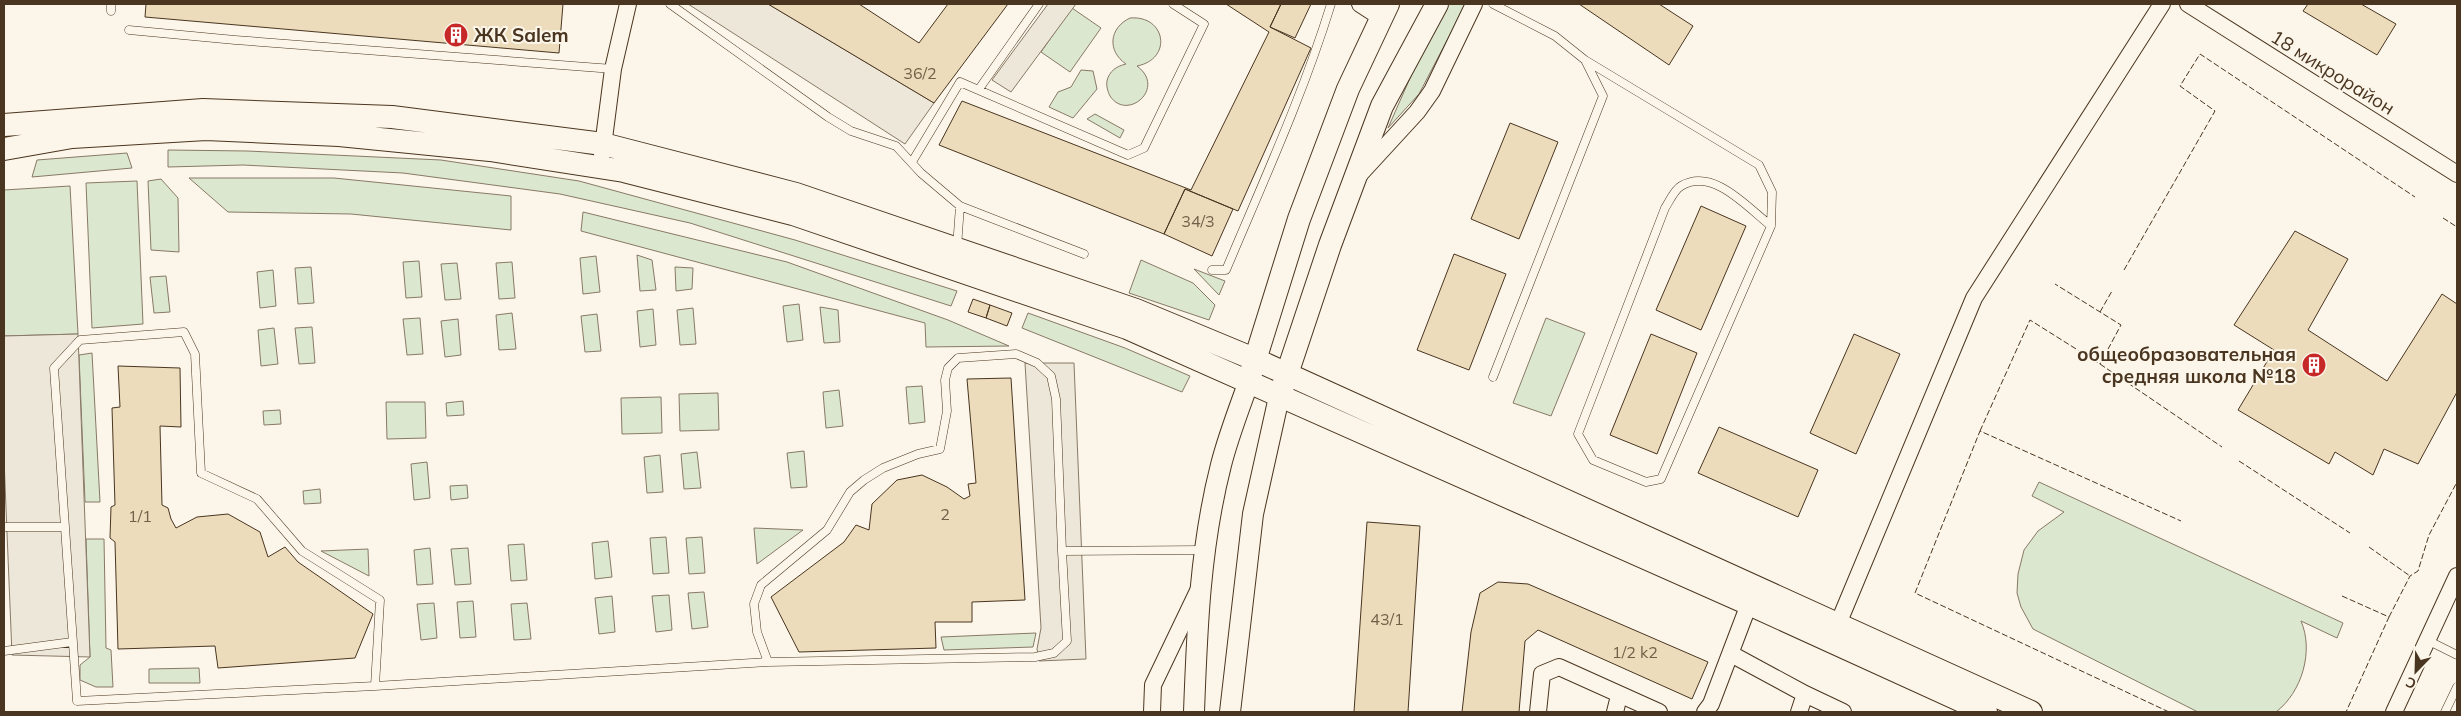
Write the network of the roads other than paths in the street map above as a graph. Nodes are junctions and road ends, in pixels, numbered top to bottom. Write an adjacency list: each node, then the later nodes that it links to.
1 (628, 4): 15 (street)
2 (670, 4): 21 (lane)
3 (1039, 4): 16 (lane)
4 (1173, 4): 16 (lane)
5 (1330, 4): 29 (lane)
6 (1360, 4): 12 (street)
7 (1437, 4): 24 (main road)
8 (1474, 4): 24 (street)
9 (1492, 4): 14 (lane)
10 (2162, 4): 42 (street)
11 (2188, 4): 23 (street, 18 микрорайон)
12 (1384, 10): 30 (main road)
13 (129, 30): 15 (lane)
14 (1585, 60): 26 (lane); 32 (lane)
15 (613, 69): 19 (street)
16 (979, 88): 21 (lane)
17 (4, 107): 18 (main road)
18 (13, 124): 19 (main road)
19 (603, 144): 22 (street); 27 (main road)
20 (4, 149): 22 (main road)
21 (912, 162): 25 (lane)
22 (601, 168): 33 (main road)
23 (2457, 174)
24 (1355, 179): 31 (main road)
25 (960, 206): 27 (lane); 28 (lane)
26 (1771, 226): 26 (lane)
27 (957, 249): 30 (main road)
28 (1084, 254)
29 (1212, 270)
30 (1254, 359): 31 (main road); 33 (main road)
31 (1287, 376): 34 (main road); 42 (main road)
32 (1493, 377)
33 (1249, 381): 34 (main road); 38 (street)
34 (1279, 397): 41 (main road); 55 (street)
35 (4, 527): 36 (lane)
36 (65, 528): 44 (lane); 49 (lane)
37 (1062, 550): 38 (lane); 48 (lane); 48 (lane)
38 (1204, 550): 40 (street)
39 (2457, 576): 43 (street)
40 (1199, 589): 53 (street); 54 (street)
41 (1749, 604): 46 (street); 62 (main road)
42 (1838, 624): 63 (main road)
43 (2427, 640): 47 (lane); 64 (street)
44 (72, 642): 45 (lane); 49 (lane)
45 (4, 650)
46 (1731, 654): 51 (street); 59 (street)
47 (2457, 656)
48 (768, 662): 49 (lane)
49 (375, 686)
50 (2457, 687): 65 (lane)
51 (1805, 694): 60 (street); 61 (street)
52 (1620, 696): 56 (street); 57 (street); 58 (street)
53 (1152, 712)
54 (1194, 712)
55 (1230, 712)
56 (1538, 712)
57 (1615, 712)
58 (1660, 712)
59 (1705, 712)
60 (1799, 712)
61 (1843, 712)
62 (1986, 712)
63 (2031, 712)
64 (2394, 712)
65 (2445, 712)

